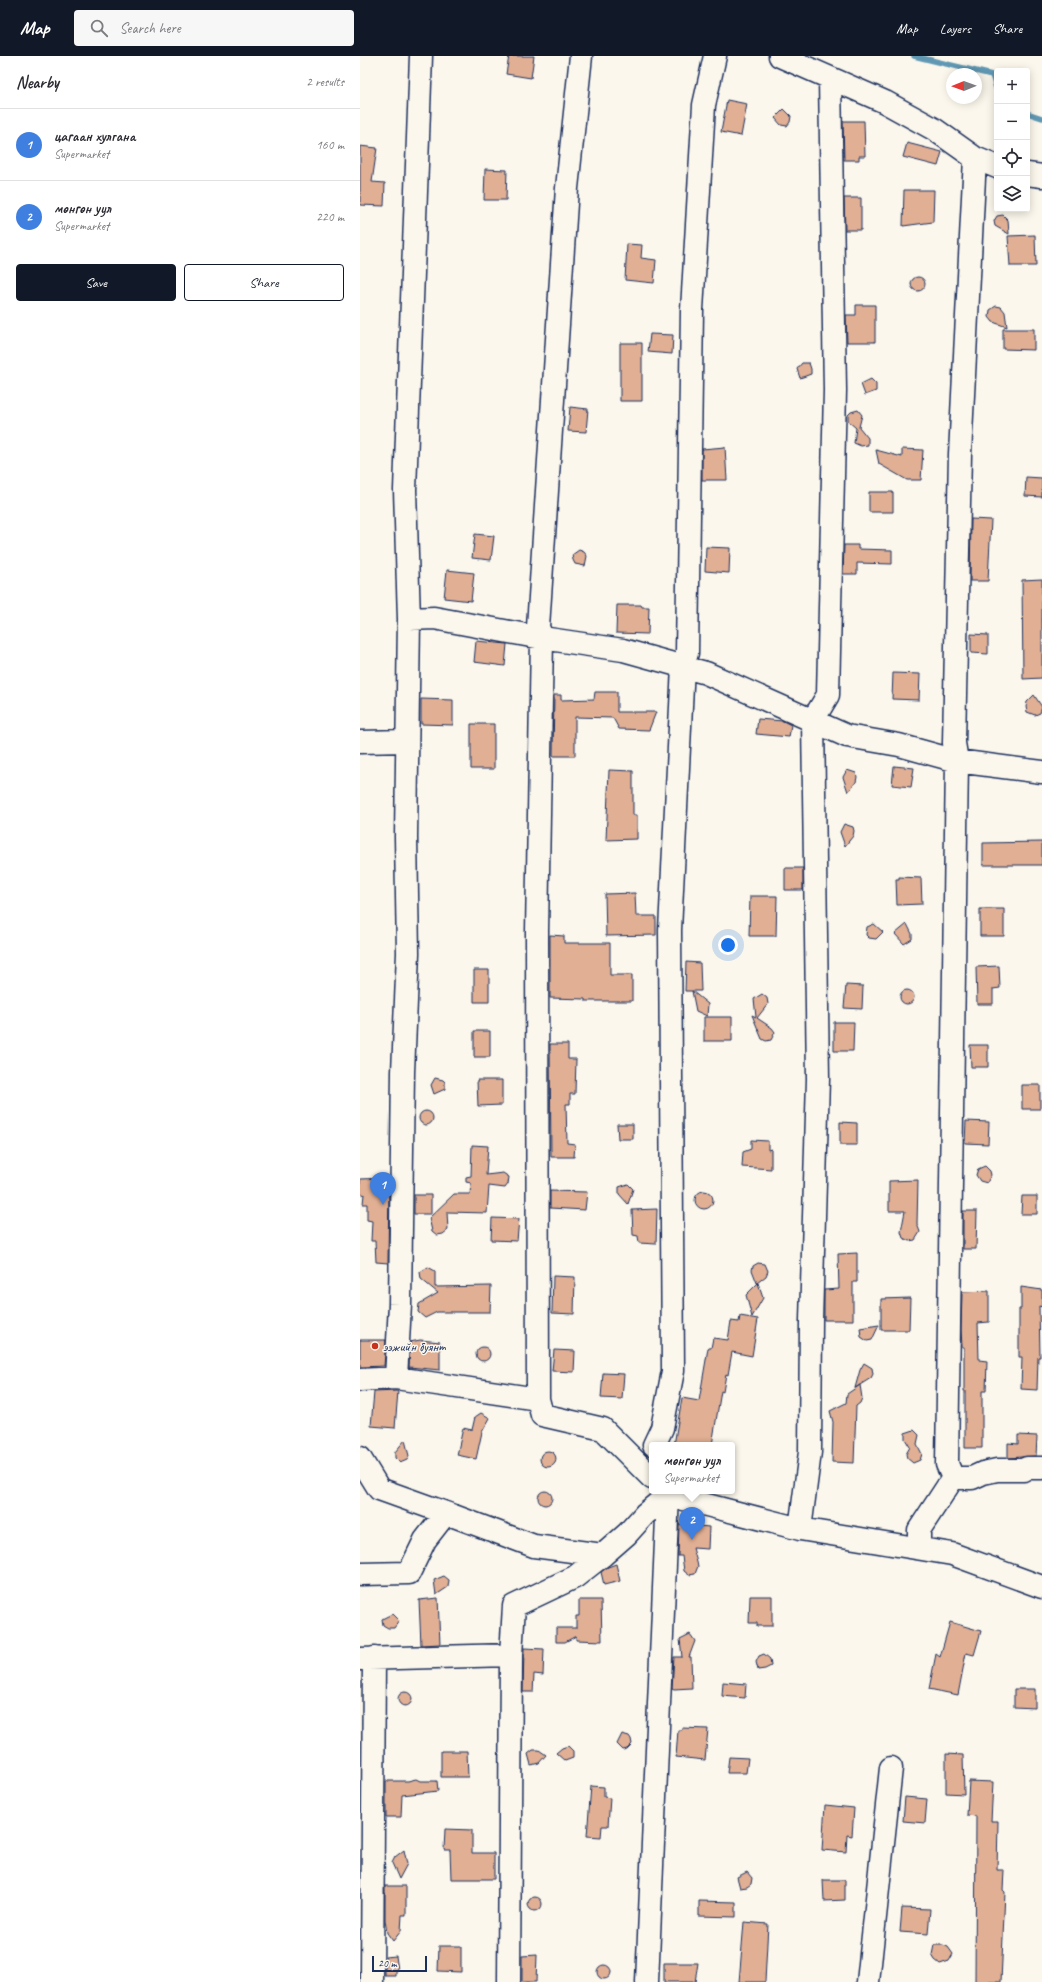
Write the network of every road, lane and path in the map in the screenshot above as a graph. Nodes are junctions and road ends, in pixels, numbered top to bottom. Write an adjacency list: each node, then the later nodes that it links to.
1 (420, 56): 10 (street)
2 (581, 56): 11 (street)
3 (715, 56): 12 (street)
4 (780, 56): 5 (street)
5 (830, 78): 6 (street); 13 (street)
6 (976, 158): 7 (street); 16 (street)
7 (994, 166)
8 (1030, 174): 9 (street)
9 (1042, 176)
10 (409, 619): 11 (street); 14 (street)
11 (542, 638): 12 (street); 20 (street)
12 (683, 666): 13 (street); 21 (street)
13 (813, 720): 16 (street); 31 (street)
14 (407, 741): 15 (street); 18 (street)
15 (360, 742)
16 (958, 761): 17 (street); 26 (street)
17 (1042, 772)
18 (396, 1378): 19 (street); 20 (street)
19 (360, 1380)
20 (538, 1399): 25 (street)
21 (655, 1442)
22 (360, 1458): 30 (street)
23 (649, 1464): 25 (street)
24 (1042, 1468): 26 (street)
25 (647, 1474)
26 (953, 1478): 32 (street)
27 (665, 1494): 33 (street)
28 (666, 1494): 41 (street)
29 (670, 1494): 31 (street)
30 (446, 1513): 33 (street); 34 (street)
31 (800, 1529): 32 (street)
32 (919, 1547): 35 (street)
33 (603, 1555): 36 (street)
34 (360, 1574)
35 (1042, 1587)
36 (511, 1655): 37 (street); 40 (street)
37 (367, 1659): 39 (street)
38 (891, 1768): 42 (street)
39 (372, 1982)
40 (510, 1982)
41 (647, 1982)
42 (868, 1982)

